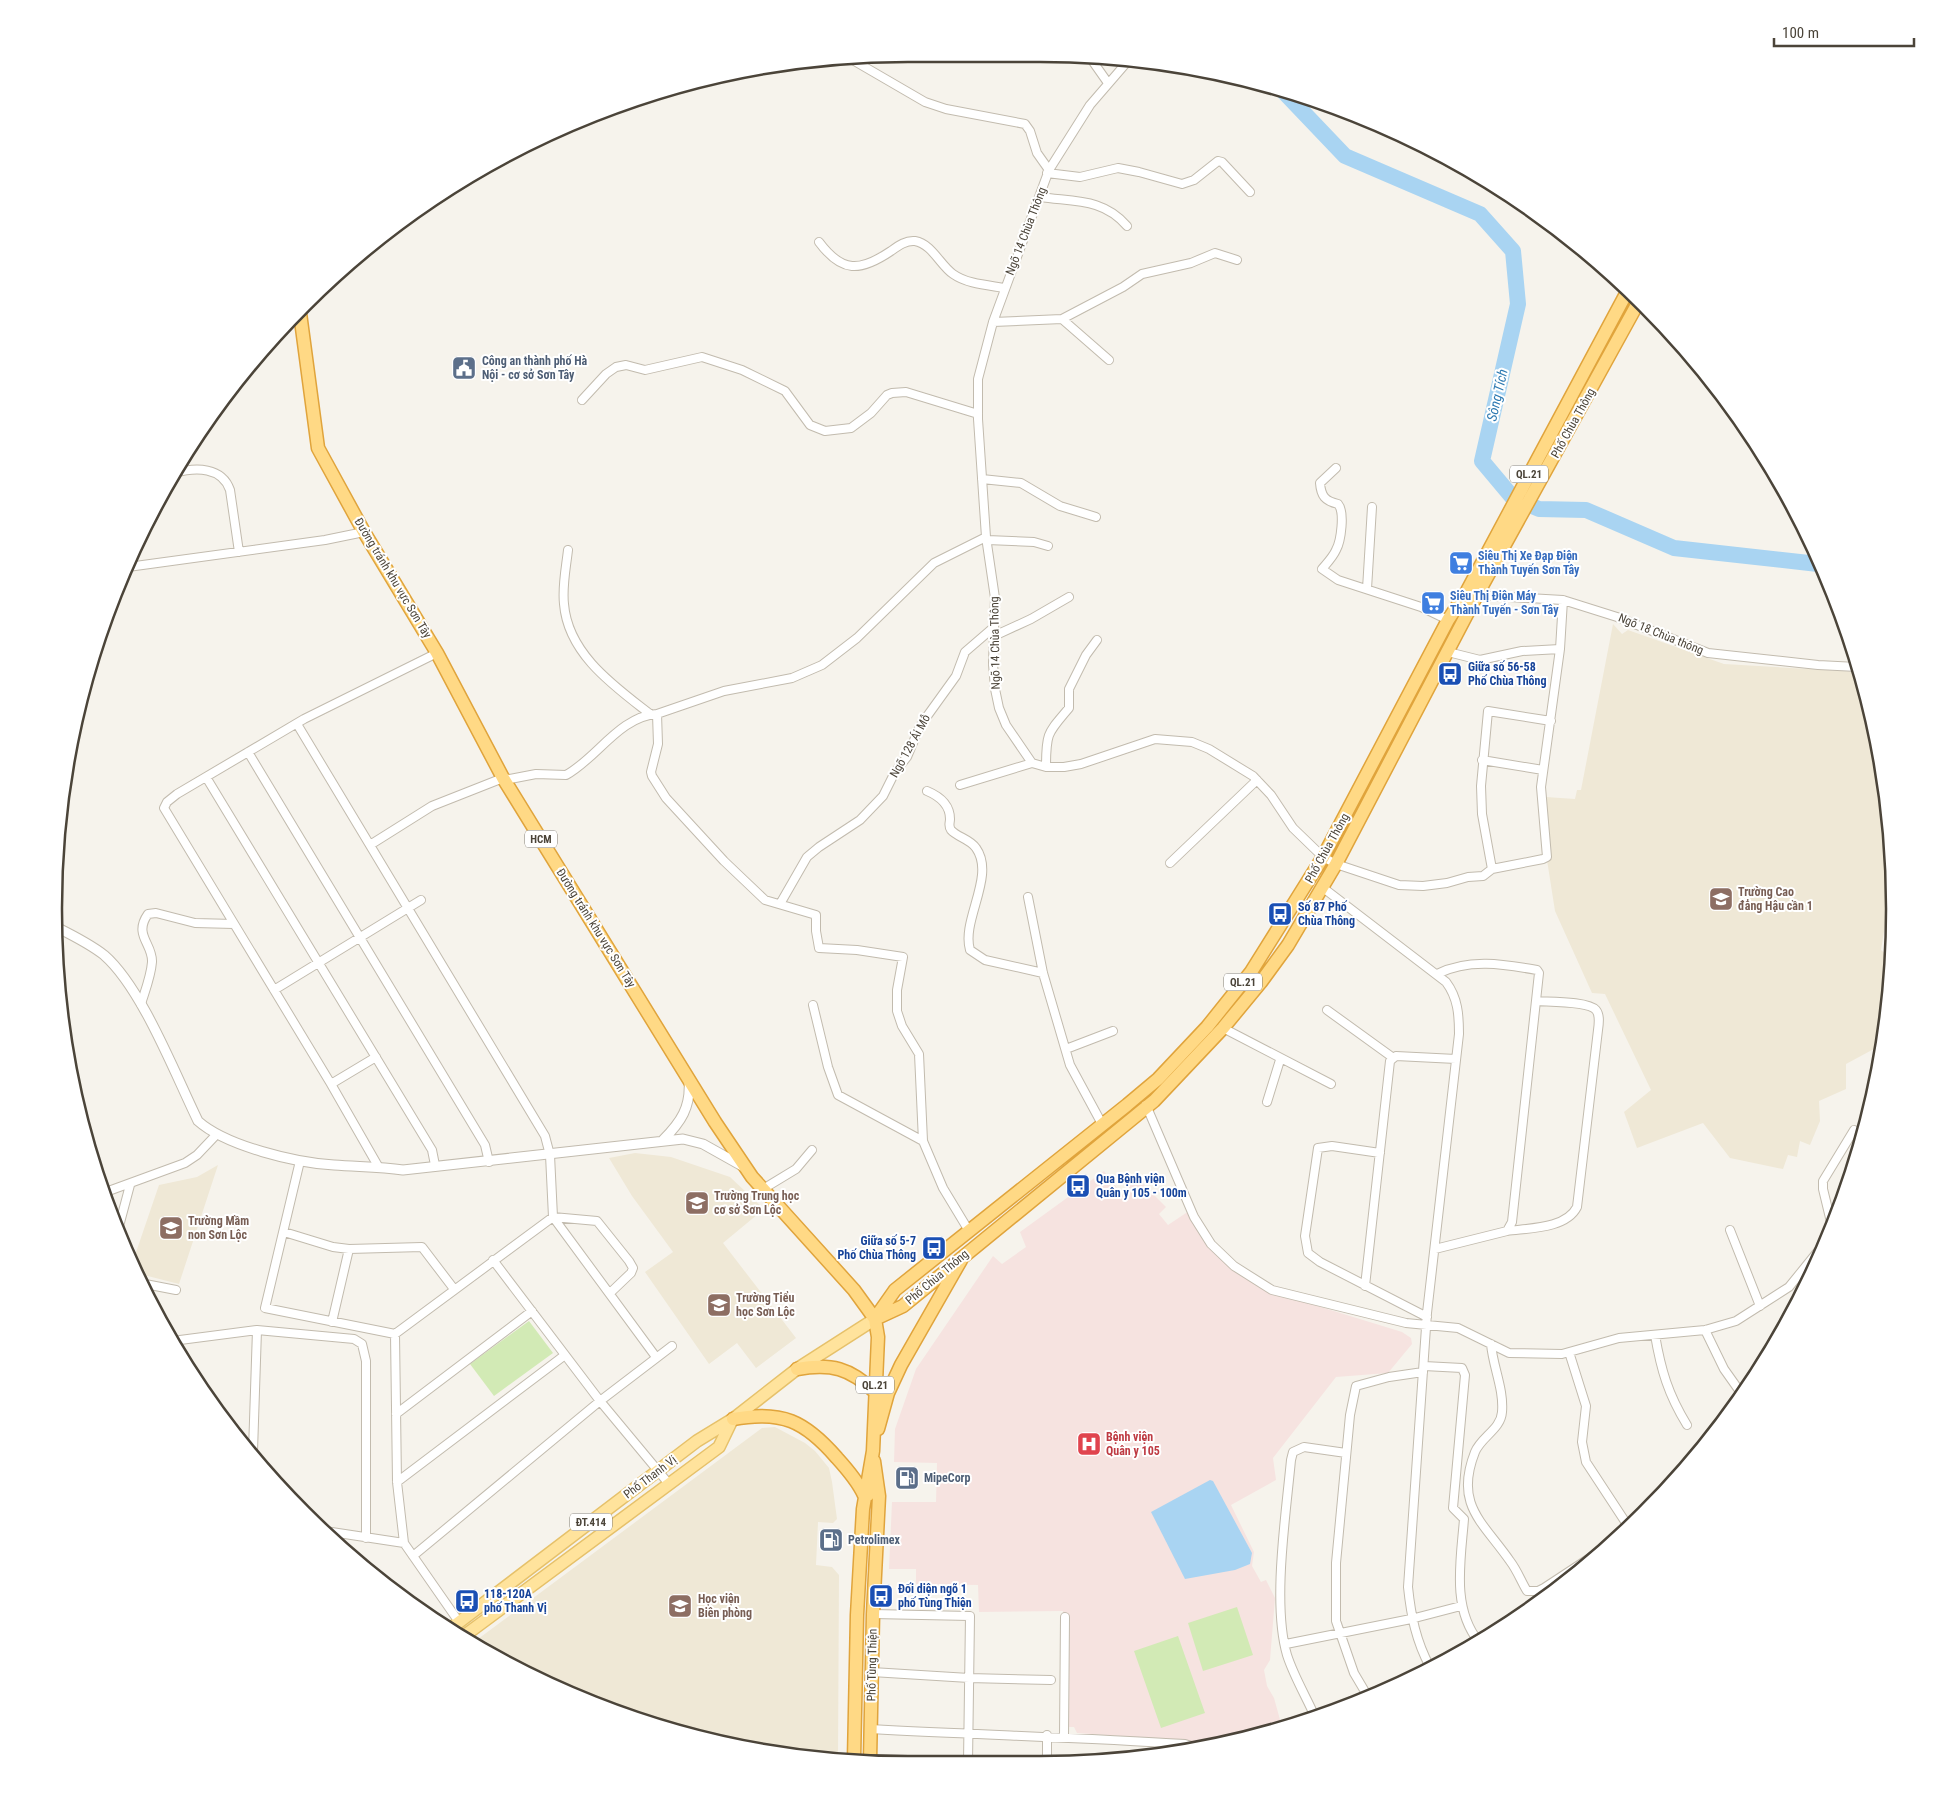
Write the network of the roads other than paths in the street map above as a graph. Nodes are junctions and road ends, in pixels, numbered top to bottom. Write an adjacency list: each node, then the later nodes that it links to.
1 (858, 64): 5 (street)
2 (1095, 64): 4 (street)
3 (1123, 67): 4 (street, Ngõ 14 Chùa Thông)
4 (1108, 83): 5 (street, Ngõ 14 Chùa Thông)
5 (1048, 171): 6 (street); 7 (street, Ngõ 14 Chùa Thông)
6 (1250, 192)
7 (1040, 197): 8 (street); 11 (street, Ngõ 14 Chùa Thông)
8 (1127, 226)
9 (819, 242): 11 (street)
10 (1238, 260): 14 (street)
11 (1004, 288): 16 (street, Ngõ 14 Chùa Thông)
12 (1624, 297): 28 (highway, Phố Chùa Thông / QL.21)
13 (1635, 307): 28 (highway, Phố Chùa Thông / QL.21)
14 (1062, 318): 16 (street); 17 (street)
15 (301, 320): 25 (highway, Đường tránh khu vực Sơn Tây / HCM)
16 (993, 322): 19 (street, Ngõ 14 Chùa Thông)
17 (1109, 360)
18 (582, 400): 19 (street)
19 (978, 414): 22 (street, Ngõ 14 Chùa Thông)
20 (1336, 468): 32 (street)
21 (185, 472): 30 (street)
22 (982, 479): 24 (street); 26 (street, Ngõ 14 Chùa Thông)
23 (1372, 507): 32 (street)
24 (1096, 517)
25 (364, 532): 30 (street); 42 (highway, Đường tránh khu vực Sơn Tây / HCM)
26 (987, 538): 27 (street); 37 (street, Ngõ 14 Chùa Thông); 44 (street)
27 (1048, 546)
28 (1496, 549): 33 (highway, Phố Chùa Thông / QL.21)
29 (568, 550): 44 (street)
30 (239, 552): 31 (street)
31 (136, 566)
32 (1367, 589): 36 (street)
33 (1472, 593): 35 (street, Ngõ 18 Chùa thông); 36 (highway, Phố Chùa Thông / QL.21); 41 (highway, Phố Chùa Thông / QL.21)
34 (1069, 597): 38 (street)
35 (1563, 600): 40 (street); 43 (street, Ngõ 18 Chùa thông)
36 (1448, 620): 58 (highway, Phố Chùa Thông / QL.21)
37 (994, 627): 38 (street, Ngõ 14 Chùa Thông); 65 (street, Ngõ 128 Ái Mỗ)
38 (994, 636): 49 (street, Ngõ 14 Chùa Thông)
39 (1097, 640): 50 (street)
40 (1560, 649): 41 (street); 45 (street)
41 (1448, 652): 60 (highway, Phố Chùa Thông / QL.21)
42 (437, 653): 46 (street); 53 (highway, Đường tránh khu vực Sơn Tây / HCM)
43 (1851, 666)
44 (653, 714): 53 (street); 65 (street)
45 (1551, 721): 48 (street); 51 (street)
46 (297, 724): 47 (street); 57 (street)
47 (248, 752): 52 (street); 69 (street)
48 (1482, 760): 51 (street); 61 (street)
49 (1032, 763): 50 (street); 55 (street)
50 (1046, 767): 54 (street)
51 (1543, 770): 61 (street)
52 (206, 777): 67 (street); 70 (street)
53 (503, 778): 57 (street); 87 (highway, Đường tránh khu vực Sơn Tây / HCM)
54 (1257, 780): 58 (street); 59 (street)
55 (960, 786)
56 (927, 791): 72 (street)
57 (370, 845): 66 (street)
58 (1324, 857): 60 (street); 71 (highway, Phố Chùa Thông / QL.21)
59 (1170, 863)
60 (1336, 864): 61 (street); 62 (highway, Phố Chùa Thông / QL.21)
61 (1492, 869)
62 (1322, 887): 73 (street); 74 (highway, Phố Chùa Thông / QL.21)
63 (1028, 897): 72 (street)
64 (421, 900): 66 (street)
65 (780, 904): 97 (street)
66 (408, 908): 69 (street); 100 (street)
67 (234, 924): 75 (street); 77 (street)
68 (63, 931): 77 (street)
69 (360, 938): 70 (street); 102 (street)
70 (318, 963): 75 (street); 83 (street)
71 (1251, 972): 74 (highway); 90 (highway, Phố Chùa Thông / QL.21)
72 (1043, 973): 82 (street)
73 (1437, 974): 76 (street); 85 (street)
74 (1261, 982): 80 (highway, Phố Chùa Thông / QL.21)
75 (274, 990): 88 (street)
76 (1536, 1001): 114 (street); 114 (street)
77 (141, 1004): 95 (street)
78 (812, 1006): 97 (street)
79 (1327, 1010): 84 (street)
80 (1224, 1028): 86 (street); 92 (highway, Phố Chùa Thông / QL.21)
81 (1114, 1031): 82 (street)
82 (1066, 1049): 93 (street)
83 (376, 1057): 88 (street); 103 (street)
84 (1392, 1057): 85 (street); 99 (street)
85 (1456, 1059): 117 (street)
86 (1280, 1060): 89 (street); 91 (street)
87 (688, 1080): 96 (street); 105 (highway, Đường tránh khu vực Sơn Tây / HCM)
88 (332, 1084): 104 (street)
89 (1331, 1084)
90 (1142, 1092): 92 (street); 93 (highway, Phố Chùa Thông / QL.21)
91 (1267, 1102)
92 (1147, 1106): 116 (highway, Phố Chùa Thông / QL.21); 130 (street)
93 (1102, 1124): 112 (highway, Phố Chùa Thông / QL.21)
94 (1854, 1130): 109 (street)
95 (216, 1135): 101 (street); 106 (street)
96 (663, 1140): 100 (street); 105 (street)
97 (923, 1141): 112 (street)
98 (812, 1150): 107 (street)
99 (1380, 1153): 123 (street); 123 (street)
100 (550, 1155): 102 (street); 110 (street)
101 (300, 1161): 104 (street); 115 (street)
102 (488, 1162): 103 (street)
103 (435, 1165): 104 (street)
104 (378, 1166)
105 (746, 1168): 107 (highway, Đường tránh khu vực Sơn Tây / HCM)
106 (130, 1184): 108 (street); 111 (street)
107 (764, 1189): 129 (highway, Đường tránh khu vực Sơn Tây / HCM)
108 (111, 1190)
109 (1829, 1214)
110 (553, 1217): 120 (street); 126 (street); 126 (street)
111 (121, 1218)
112 (974, 1227): 116 (highway); 129 (highway, Phố Chùa Thông / QL.21)
113 (1730, 1230): 127 (street)
114 (1507, 1231): 117 (street)
115 (284, 1232): 118 (street); 131 (street)
116 (988, 1234): 119 (highway, Phố Chùa Thông / QL.21)
117 (1435, 1248): 130 (street)
118 (350, 1249): 124 (street); 131 (street)
119 (967, 1251): 129 (highway, Phố Chùa Thông / QL.21); 151 (highway)
120 (493, 1260): 124 (street); 128 (street)
121 (1808, 1264): 127 (street)
122 (151, 1285): 125 (street)
123 (1365, 1286): 130 (street)
124 (454, 1289): 134 (street)
125 (176, 1290)
126 (610, 1293): 141 (street)
127 (1760, 1306): 133 (street)
128 (532, 1311): 140 (street); 147 (street)
129 (874, 1319): 142 (main road, Phố Thanh Vị / ĐT.414); 145 (highway, Phố Tùng Thiện / QL.21)
130 (1427, 1321): 137 (street); 143 (street)
131 (332, 1322): 134 (street)
132 (257, 1330): 136 (street); 150 (street); 160 (street)
133 (1705, 1330): 135 (street); 144 (street)
134 (395, 1334): 147 (street)
135 (1655, 1334): 139 (street); 149 (street)
136 (181, 1340)
137 (1492, 1344): 139 (street); 163 (street)
138 (672, 1346): 141 (street)
139 (1569, 1352): 158 (street)
140 (565, 1355): 146 (street); 154 (street)
141 (656, 1357): 146 (street)
142 (797, 1369): 145 (highway); 148 (main road, Phố Thanh Vị / ĐT.414)
143 (1423, 1369): 152 (street); 164 (street); 167 (street)
144 (1738, 1388)
145 (875, 1392): 151 (highway, Phố Tùng Thiện / QL.21)
146 (600, 1401): 153 (street); 162 (street)
147 (396, 1414): 154 (street)
148 (733, 1418): 153 (main road, Phố Thanh Vị / ĐT.414); 155 (main road, Phố Thanh Vị); 156 (highway)
149 (1687, 1425)
150 (253, 1443)
151 (873, 1451): 156 (highway, Phố Tùng Thiện / QL.21); 157 (highway, Phố Tùng Thiện / QL.21)
152 (1346, 1453): 171 (street); 173 (street)
153 (658, 1472): 155 (street); 169 (main road, Phố Thanh Vị / ĐT.414)
154 (397, 1482): 161 (street)
155 (668, 1484): 170 (main road, Phố Thanh Vị)
156 (864, 1495): 157 (highway); 186 (highway, Phố Tùng Thiện / QL.21)
157 (879, 1496): 165 (highway, Phố Tùng Thiện / QL.21)
158 (1625, 1521)
159 (338, 1533): 160 (street)
160 (366, 1538): 161 (street)
161 (404, 1543): 162 (street)
162 (413, 1556): 168 (street)
163 (1556, 1580)
164 (1461, 1606): 167 (street); 172 (street)
165 (873, 1614): 175 (highway, Phố Tùng Thiện / QL.21); 176 (street)
166 (1065, 1617): 183 (street)
167 (1411, 1619): 171 (street); 174 (street)
168 (451, 1621)
169 (456, 1623)
170 (470, 1632)
171 (1341, 1633): 173 (street); 178 (street)
172 (1474, 1635)
173 (1286, 1644): 179 (street)
174 (1427, 1661)
175 (872, 1672): 176 (street); 180 (highway, Phố Tùng Thiện / QL.21)
176 (969, 1678): 177 (street); 181 (street)
177 (1051, 1680)
178 (1365, 1691)
179 (1313, 1711)
180 (871, 1729): 181 (street); 187 (highway, Phố Tùng Thiện / QL.21)
181 (969, 1735): 182 (street); 188 (street)
182 (1047, 1735): 183 (street); 189 (street)
183 (1064, 1736): 184 (street)
184 (1172, 1743): 185 (street)
185 (1176, 1744)
186 (854, 1754)
187 (870, 1755)
188 (968, 1756)
189 (1047, 1756)

